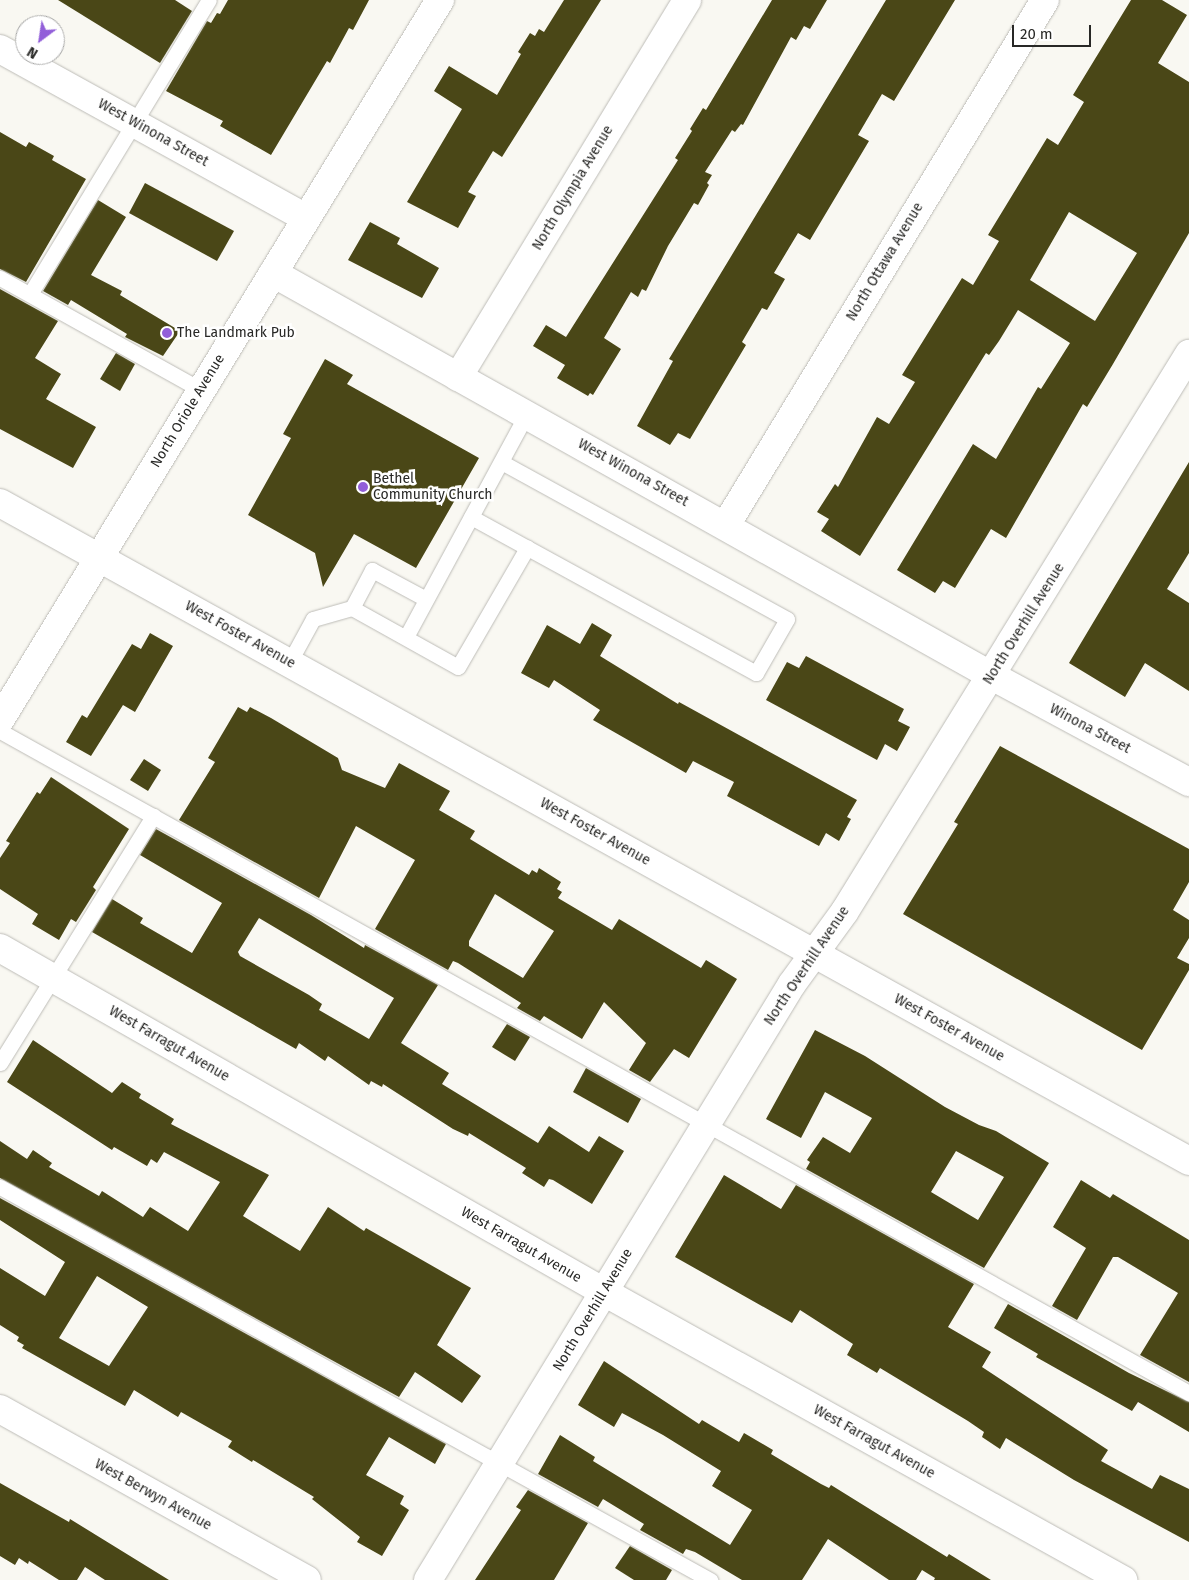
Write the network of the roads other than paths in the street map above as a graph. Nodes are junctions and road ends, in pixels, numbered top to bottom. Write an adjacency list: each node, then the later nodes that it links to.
1 (209, 0): 6 (lane)
2 (440, 0): 7 (street, North Oriole Avenue)
3 (687, 0): 12 (street, North Olympia Avenue)
4 (1045, 0): 18 (street, North Ottawa Avenue)
5 (0, 48): 6 (street, West Winona Street)
6 (134, 123): 7 (street, West Winona Street); 10 (lane)
7 (306, 218): 8 (street, North Oriole Avenue)
8 (273, 273): 12 (street, West Winona Street); 13 (street, North Oriole Avenue)
9 (0, 278): 10 (lane)
10 (30, 294): 13 (lane)
11 (1189, 354): 25 (street, North Overhill Avenue)
12 (458, 377): 14 (street, West Winona Street)
13 (201, 390): 20 (street, North Oriole Avenue)
14 (526, 415): 15 (lane); 18 (street, West Winona Street)
15 (501, 462): 17 (lane); 19 (lane)
16 (0, 503): 20 (street, West Foster Avenue)
17 (471, 517): 19 (lane); 21 (lane)
18 (726, 525): 25 (street, West Winona Street)
19 (527, 548): 23 (lane)
20 (99, 558): 24 (street, West Foster Avenue); 26 (street, North Oriole Avenue)
21 (426, 599): 22 (lane); 23 (lane)
22 (352, 608): 23 (lane); 24 (lane)
23 (406, 638)
24 (289, 662): 31 (street, West Foster Avenue)
25 (992, 676): 28 (street, Winona Street); 31 (street, North Overhill Avenue)
26 (0, 720)
27 (0, 731): 29 (lane)
28 (1189, 782)
29 (153, 816): 32 (lane); 34 (lane)
30 (0, 948): 32 (street, West Farragut Avenue)
31 (815, 954): 34 (street, North Overhill Avenue); 35 (street, West Foster Avenue)
32 (52, 978): 33 (lane); 37 (street, West Farragut Avenue)
33 (0, 1063)
34 (707, 1123): 37 (street, North Overhill Avenue); 38 (lane)
35 (1189, 1161)
36 (0, 1187): 40 (lane)
37 (604, 1292): 40 (street, North Overhill Avenue); 44 (street, West Farragut Avenue)
38 (1189, 1393)
39 (0, 1409): 41 (street, West Berwyn Avenue)
40 (499, 1463): 42 (street, North Overhill Avenue); 43 (lane)
41 (307, 1580)
42 (428, 1580)
43 (710, 1580)
44 (1123, 1580)

